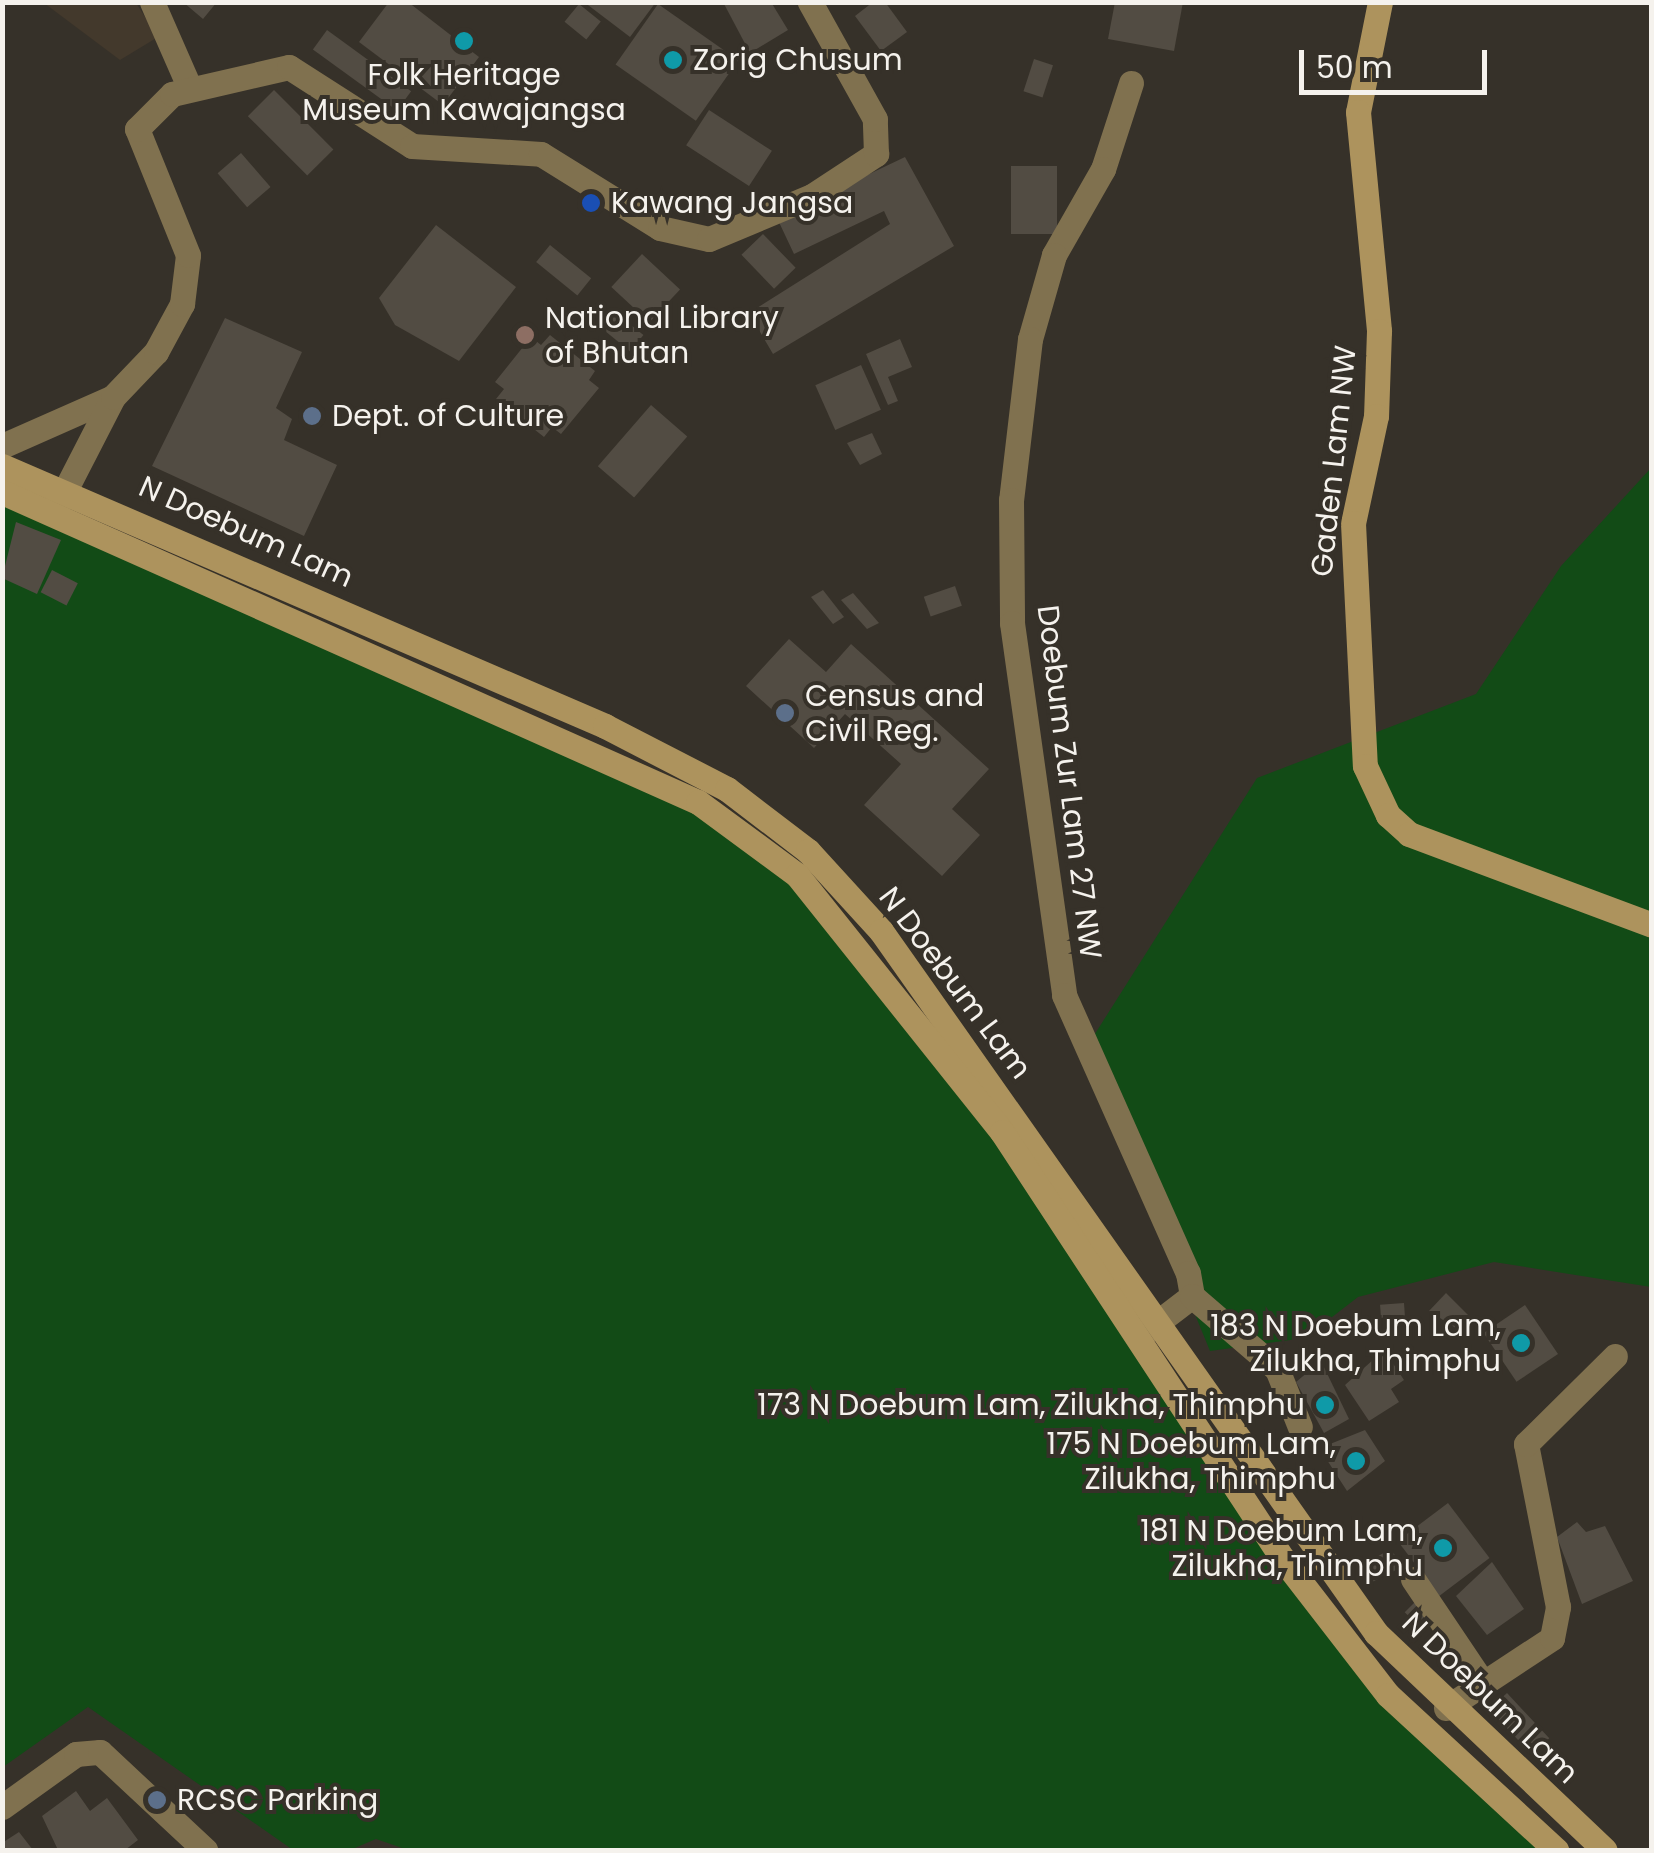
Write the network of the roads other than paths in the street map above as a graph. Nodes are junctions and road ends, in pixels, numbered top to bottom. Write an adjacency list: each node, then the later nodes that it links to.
1 (152, 2): 5 (street)
2 (810, 2): 5 (street)
3 (1380, 2): 12 (main road, Gaden Lam NW)
4 (1131, 83): 13 (street, Doebum Zur Lam 27 NW)
5 (188, 84): 6 (street)
6 (113, 397): 7 (street); 9 (street)
7 (2, 446)
8 (2, 466): 9 (main road, N Doebum Lam)
9 (64, 488): 11 (street); 14 (main road, N Doebum Lam)
10 (2, 492): 11 (main road, N Doebum Lam)
11 (54, 513): 14 (main road, N Doebum Lam)
12 (1652, 925)
13 (1192, 1296): 14 (street); 16 (street)
14 (1148, 1330): 19 (main road, N Doebum Lam); 22 (main road, N Doebum Lam)
15 (1615, 1356): 18 (street)
16 (1300, 1427)
17 (1414, 1579): 18 (street)
18 (1483, 1683): 19 (street)
19 (1446, 1708): 23 (main road, N Doebum Lam)
20 (2, 1807): 21 (street)
21 (205, 1850)
22 (1556, 1850)
23 (1605, 1850)

